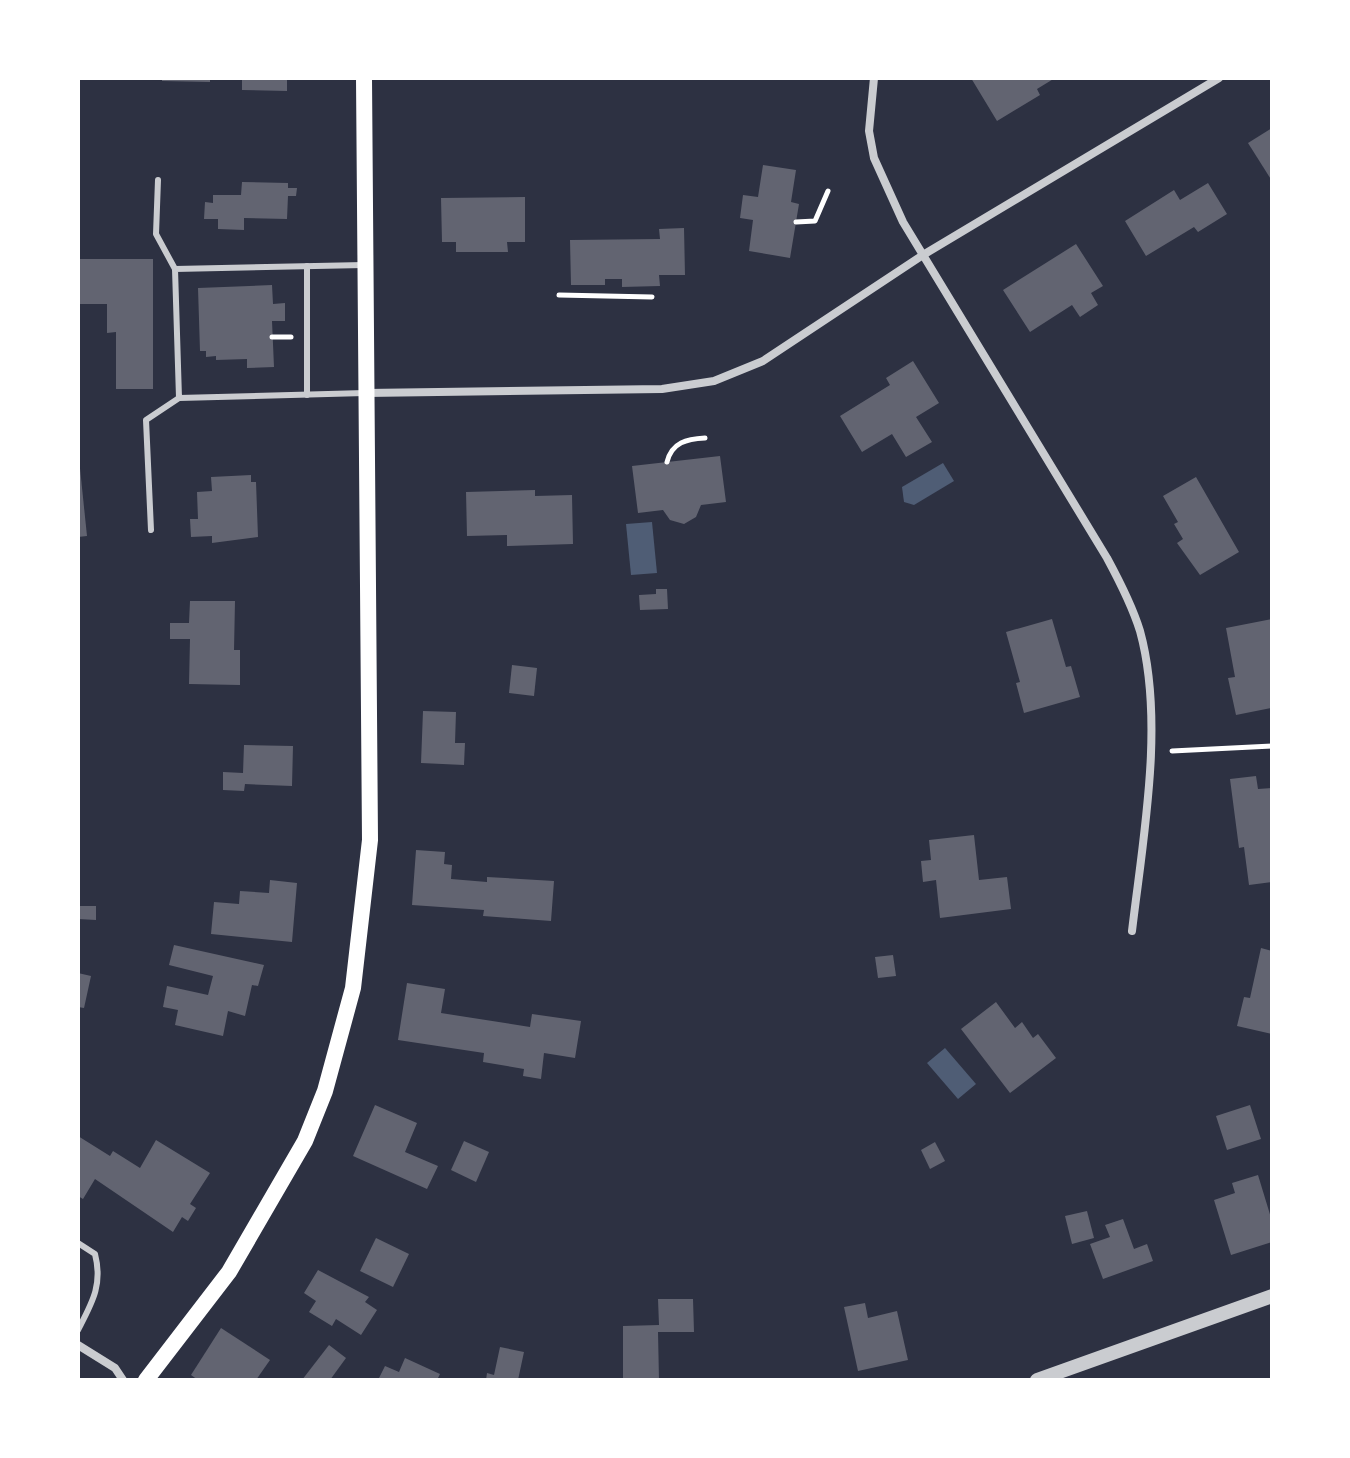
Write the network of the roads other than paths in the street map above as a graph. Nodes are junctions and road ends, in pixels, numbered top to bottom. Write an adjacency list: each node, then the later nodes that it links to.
1 (364, 78): 6 (main road)
2 (874, 78): 5 (street)
3 (1219, 78): 5 (street)
4 (158, 180): 8 (lane)
5 (923, 255): 9 (street); 13 (street)
6 (364, 265): 7 (lane); 9 (main road)
7 (307, 266): 8 (lane); 10 (lane)
8 (175, 269): 11 (lane)
9 (366, 393): 10 (lane); 19 (main road)
10 (307, 395): 11 (lane)
11 (179, 398): 12 (lane)
12 (151, 530)
13 (1132, 931)
14 (78, 1243): 16 (lane)
15 (1272, 1296): 20 (street)
16 (78, 1330)
17 (78, 1345): 18 (street)
18 (123, 1380)
19 (146, 1380)
20 (1037, 1380)

